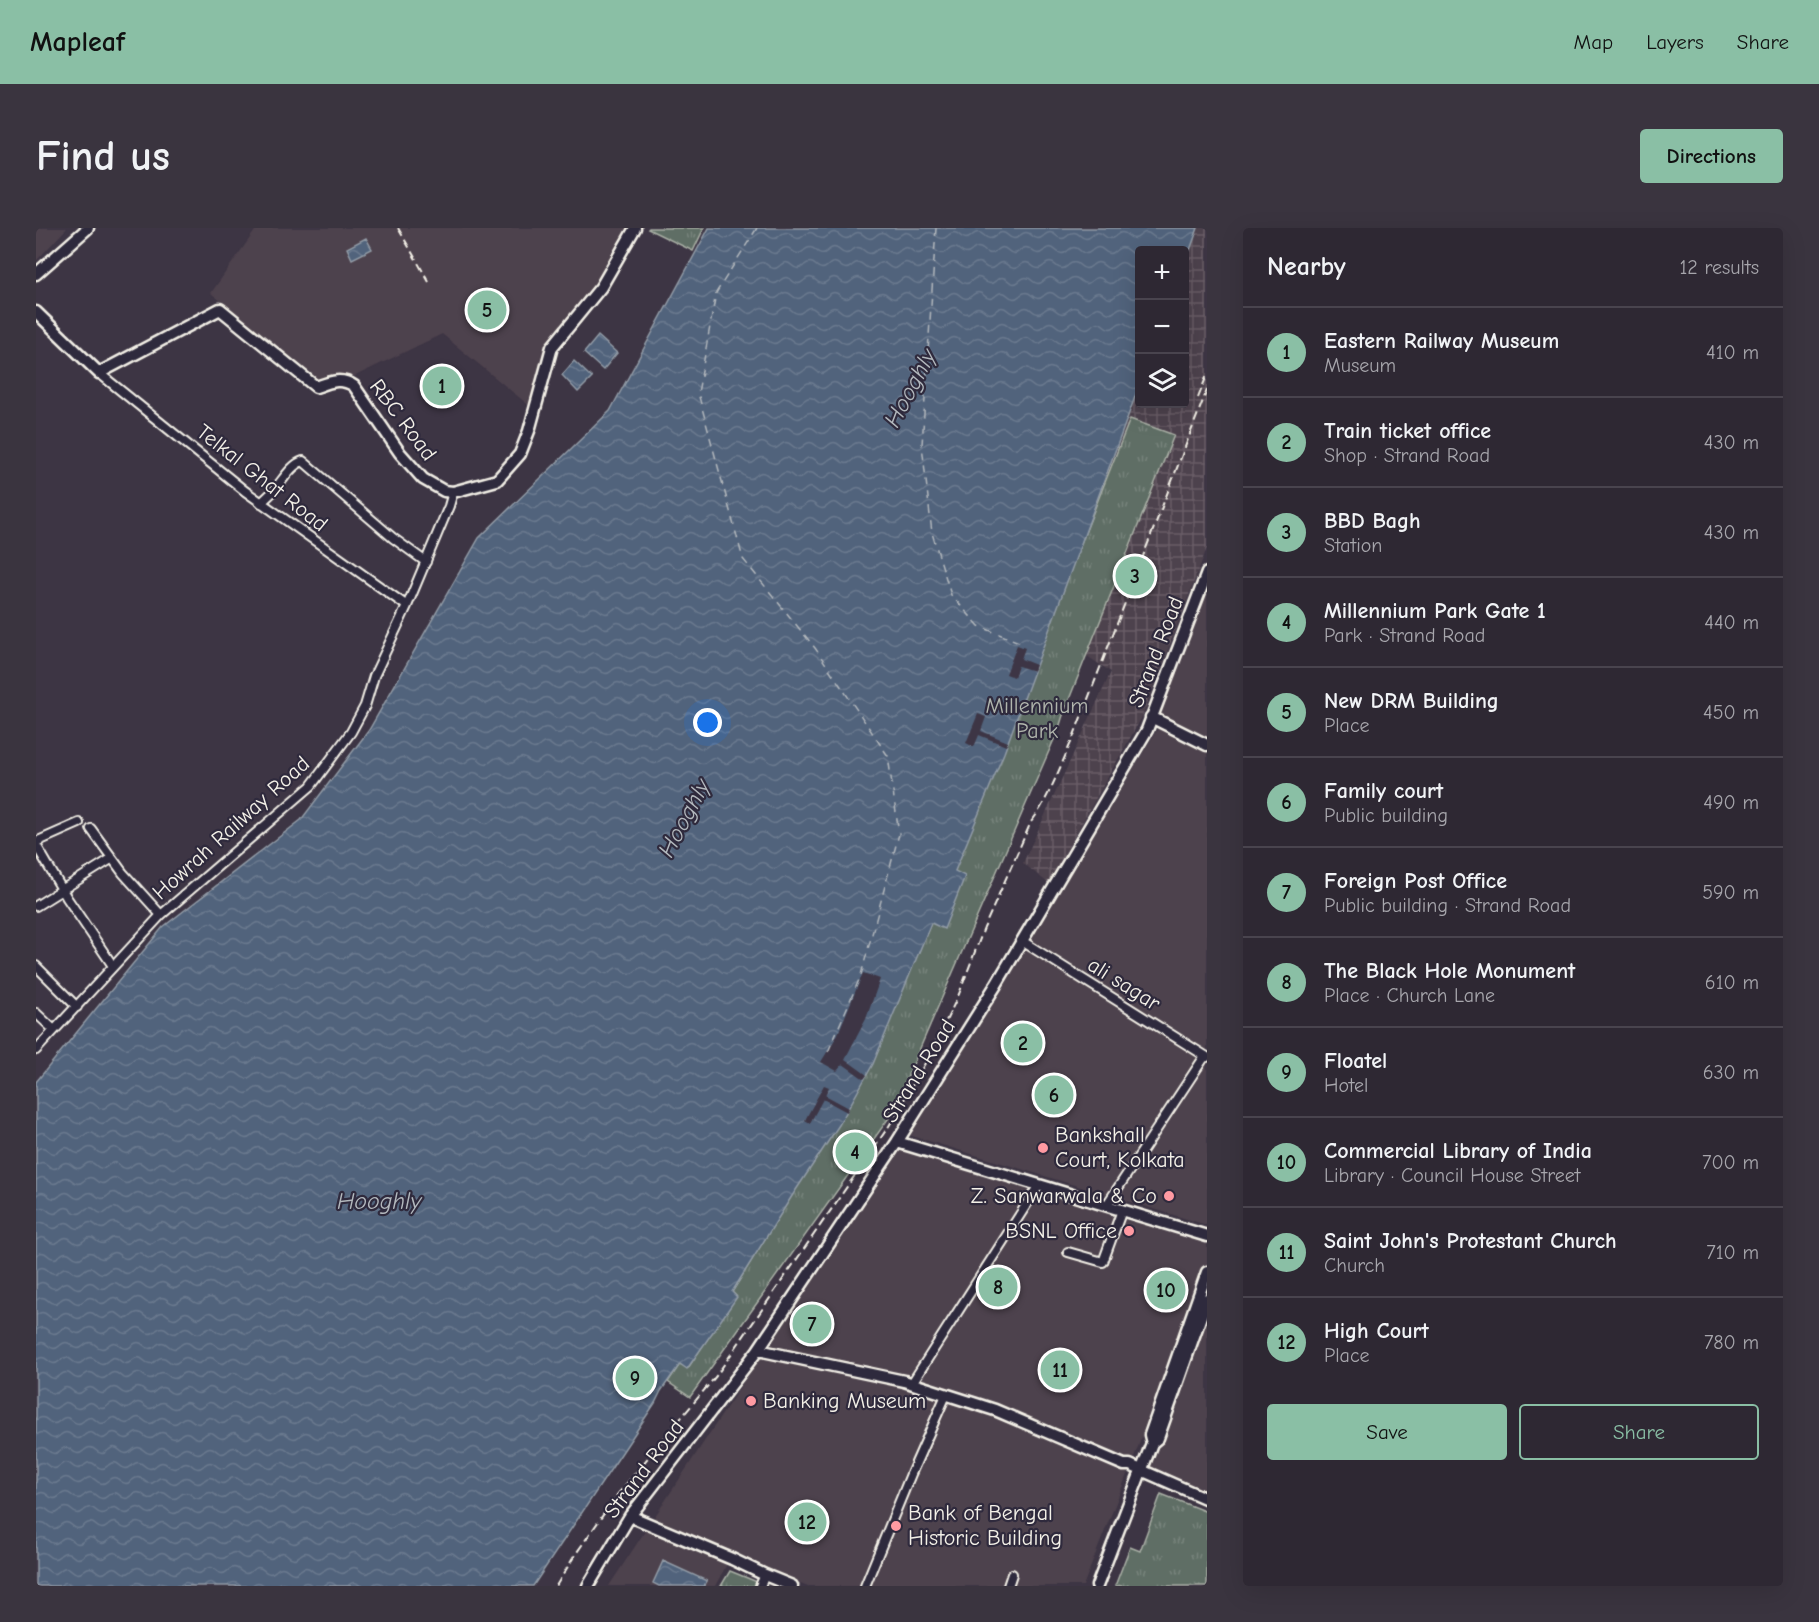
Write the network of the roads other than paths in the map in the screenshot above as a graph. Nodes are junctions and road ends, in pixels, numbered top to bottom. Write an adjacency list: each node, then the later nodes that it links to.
1 (88, 228): 3 (main road)
2 (635, 228): 6 (main road)
3 (36, 274)
4 (36, 312): 5 (main road)
5 (91, 365): 6 (main road, RBC Road); 7 (street, Telkal Ghat Road)
6 (453, 492): 8 (street, Howrah Railway Road)
7 (261, 502): 8 (street); 10 (street, Telkal Ghat Road)
8 (426, 562): 10 (street, Howrah Railway Road)
9 (1207, 573): 11 (main road, Strand Road)
10 (407, 606): 19 (street, Howrah Railway Road)
11 (1151, 717): 12 (main road); 20 (main road, Strand Road)
12 (1207, 745)
13 (79, 823): 15 (street)
14 (91, 829): 16 (street)
15 (36, 843): 17 (street)
16 (111, 859): 17 (street); 19 (street)
17 (62, 889): 18 (street); 22 (street)
18 (36, 906)
19 (161, 915): 22 (street, Howrah Railway Road)
20 (1022, 941): 27 (street, ali sagar); 28 (main road, Strand Road)
21 (36, 966): 23 (street)
22 (113, 966): 23 (street, Howrah Railway Road)
23 (77, 1007): 25 (street, Howrah Railway Road)
24 (36, 1013): 25 (street)
25 (54, 1030): 26 (street, Howrah Railway Road)
26 (36, 1050)
27 (1206, 1057): 30 (street)
28 (897, 1142): 29 (main road); 36 (main road, Strand Road)
29 (1039, 1185): 30 (main road); 37 (street)
30 (1106, 1206): 31 (main road)
31 (1122, 1209): 32 (main road); 33 (street)
32 (1207, 1236)
33 (1068, 1252)
34 (1207, 1272): 39 (main road)
35 (1207, 1299): 39 (main road)
36 (758, 1350): 37 (main road); 43 (main road, Strand Road)
37 (912, 1383): 38 (main road)
38 (946, 1395): 40 (main road); 49 (street)
39 (1152, 1443): 40 (main road)
40 (1140, 1473): 41 (main road); 42 (main road); 51 (main road)
41 (1207, 1499)
42 (1207, 1505)
43 (630, 1516): 45 (main road); 46 (main road, Strand Road)
44 (1012, 1574): 50 (street)
45 (765, 1575): 47 (street); 48 (main road)
46 (588, 1586)
47 (760, 1586)
48 (792, 1586)
49 (865, 1586)
50 (1008, 1586)
51 (1097, 1586)

